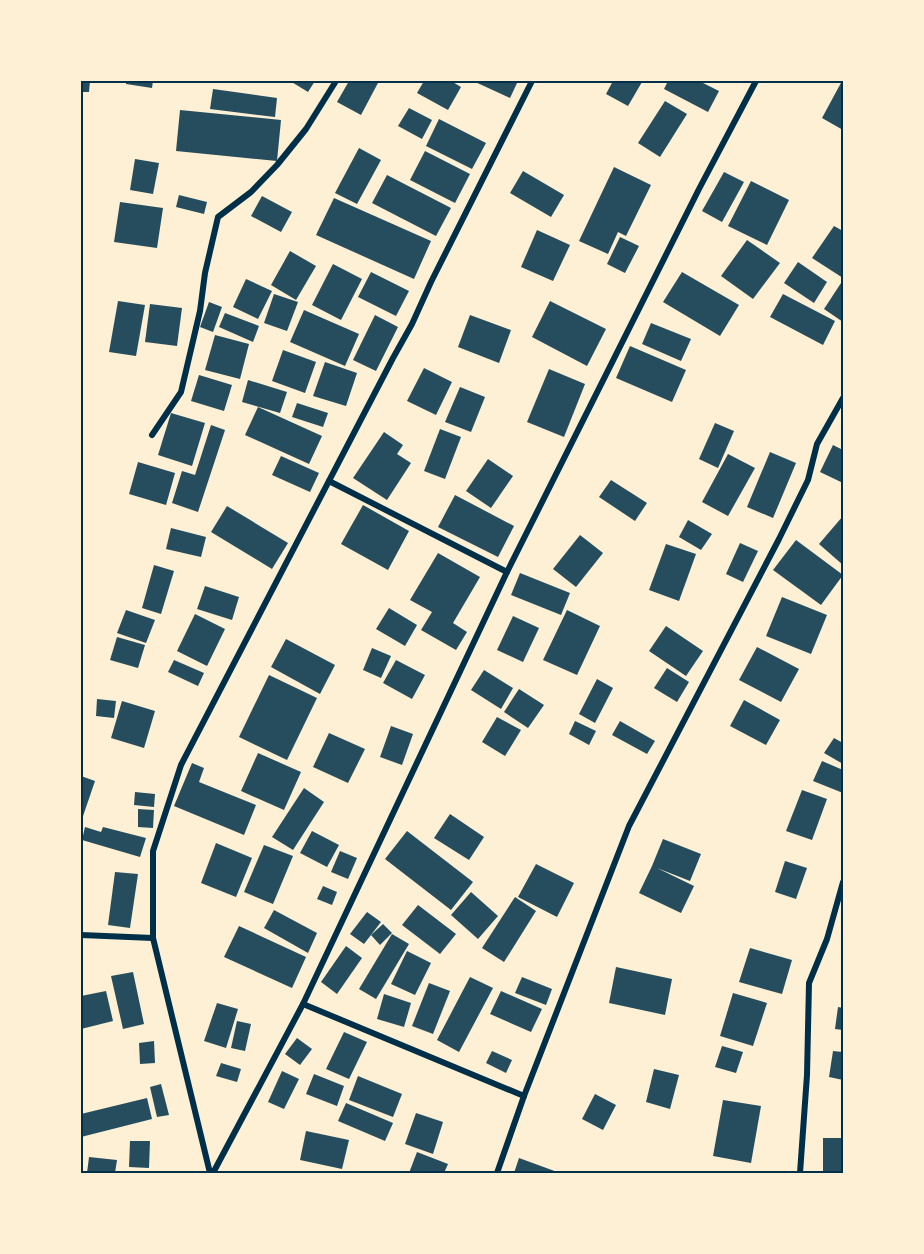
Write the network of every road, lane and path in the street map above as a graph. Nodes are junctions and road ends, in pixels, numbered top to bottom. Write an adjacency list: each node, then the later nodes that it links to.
1 (336, 81): 5 (street)
2 (532, 81): 6 (street)
3 (756, 81): 7 (street)
4 (843, 398): 12 (street)
5 (152, 435)
6 (329, 481): 7 (street); 10 (street)
7 (507, 572): 11 (street)
8 (843, 882): 15 (street)
9 (81, 934): 10 (street)
10 (153, 938): 13 (street)
11 (303, 1004): 12 (street); 13 (street)
12 (524, 1096): 14 (street)
13 (212, 1173)
14 (497, 1173)
15 (800, 1173)

